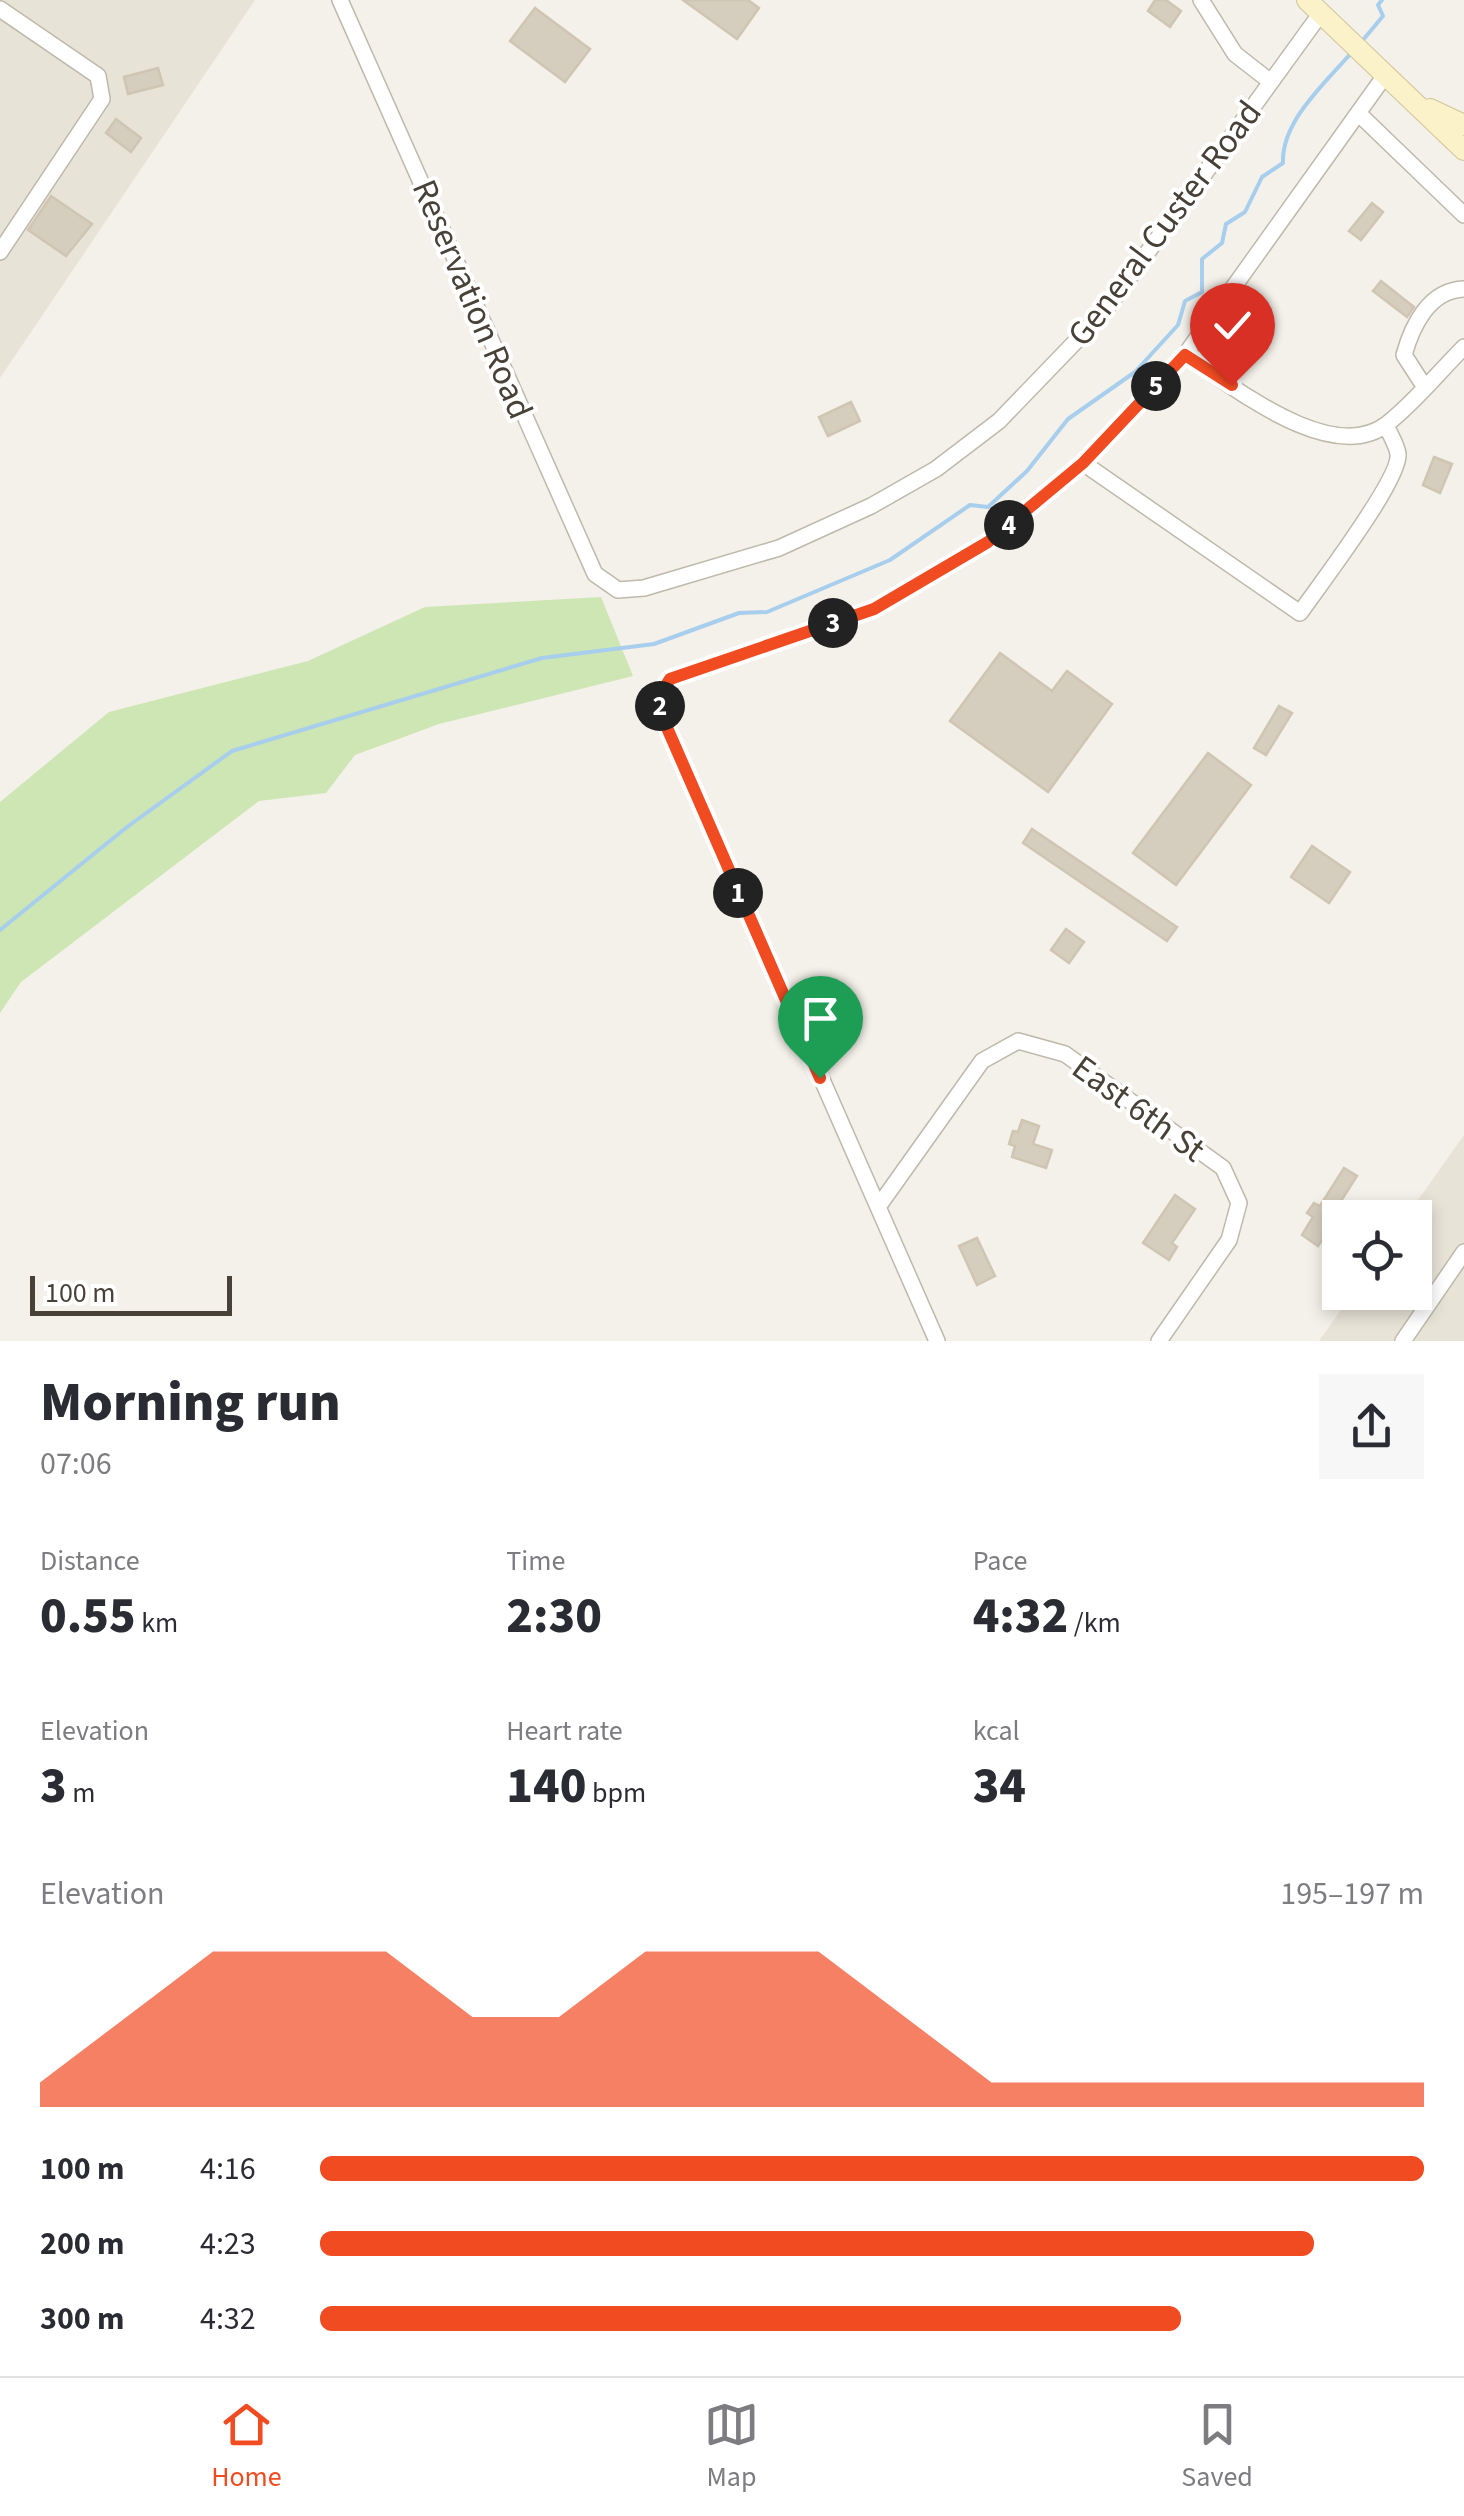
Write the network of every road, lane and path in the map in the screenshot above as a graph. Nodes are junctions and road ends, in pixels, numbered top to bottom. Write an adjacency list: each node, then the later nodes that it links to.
1 (340, 0): 19 (street, Reservation Road)
2 (1201, 0): 6 (street)
3 (1314, 7): 5 (main road); 6 (street, General Custer Road)
4 (0, 9): 12 (street)
5 (1386, 74): 7 (main road); 8 (street)
6 (1272, 82): 19 (street, General Custer Road)
7 (1415, 102): 9 (main road); 10 (main road)
8 (1358, 113): 11 (street); 15 (street)
9 (1464, 125)
10 (1464, 150)
11 (1464, 215)
12 (0, 252)
13 (1464, 288): 16 (street)
14 (1464, 346): 16 (street)
15 (1185, 355): 17 (street); 18 (street)
16 (1424, 386): 17 (street)
17 (1386, 425): 18 (street)
18 (1083, 463): 20 (street)
19 (618, 590)
20 (878, 1207): 22 (street); 23 (street, East 6th St)
21 (1464, 1252): 24 (street)
22 (937, 1341)
23 (1159, 1341)
24 (1403, 1341)

